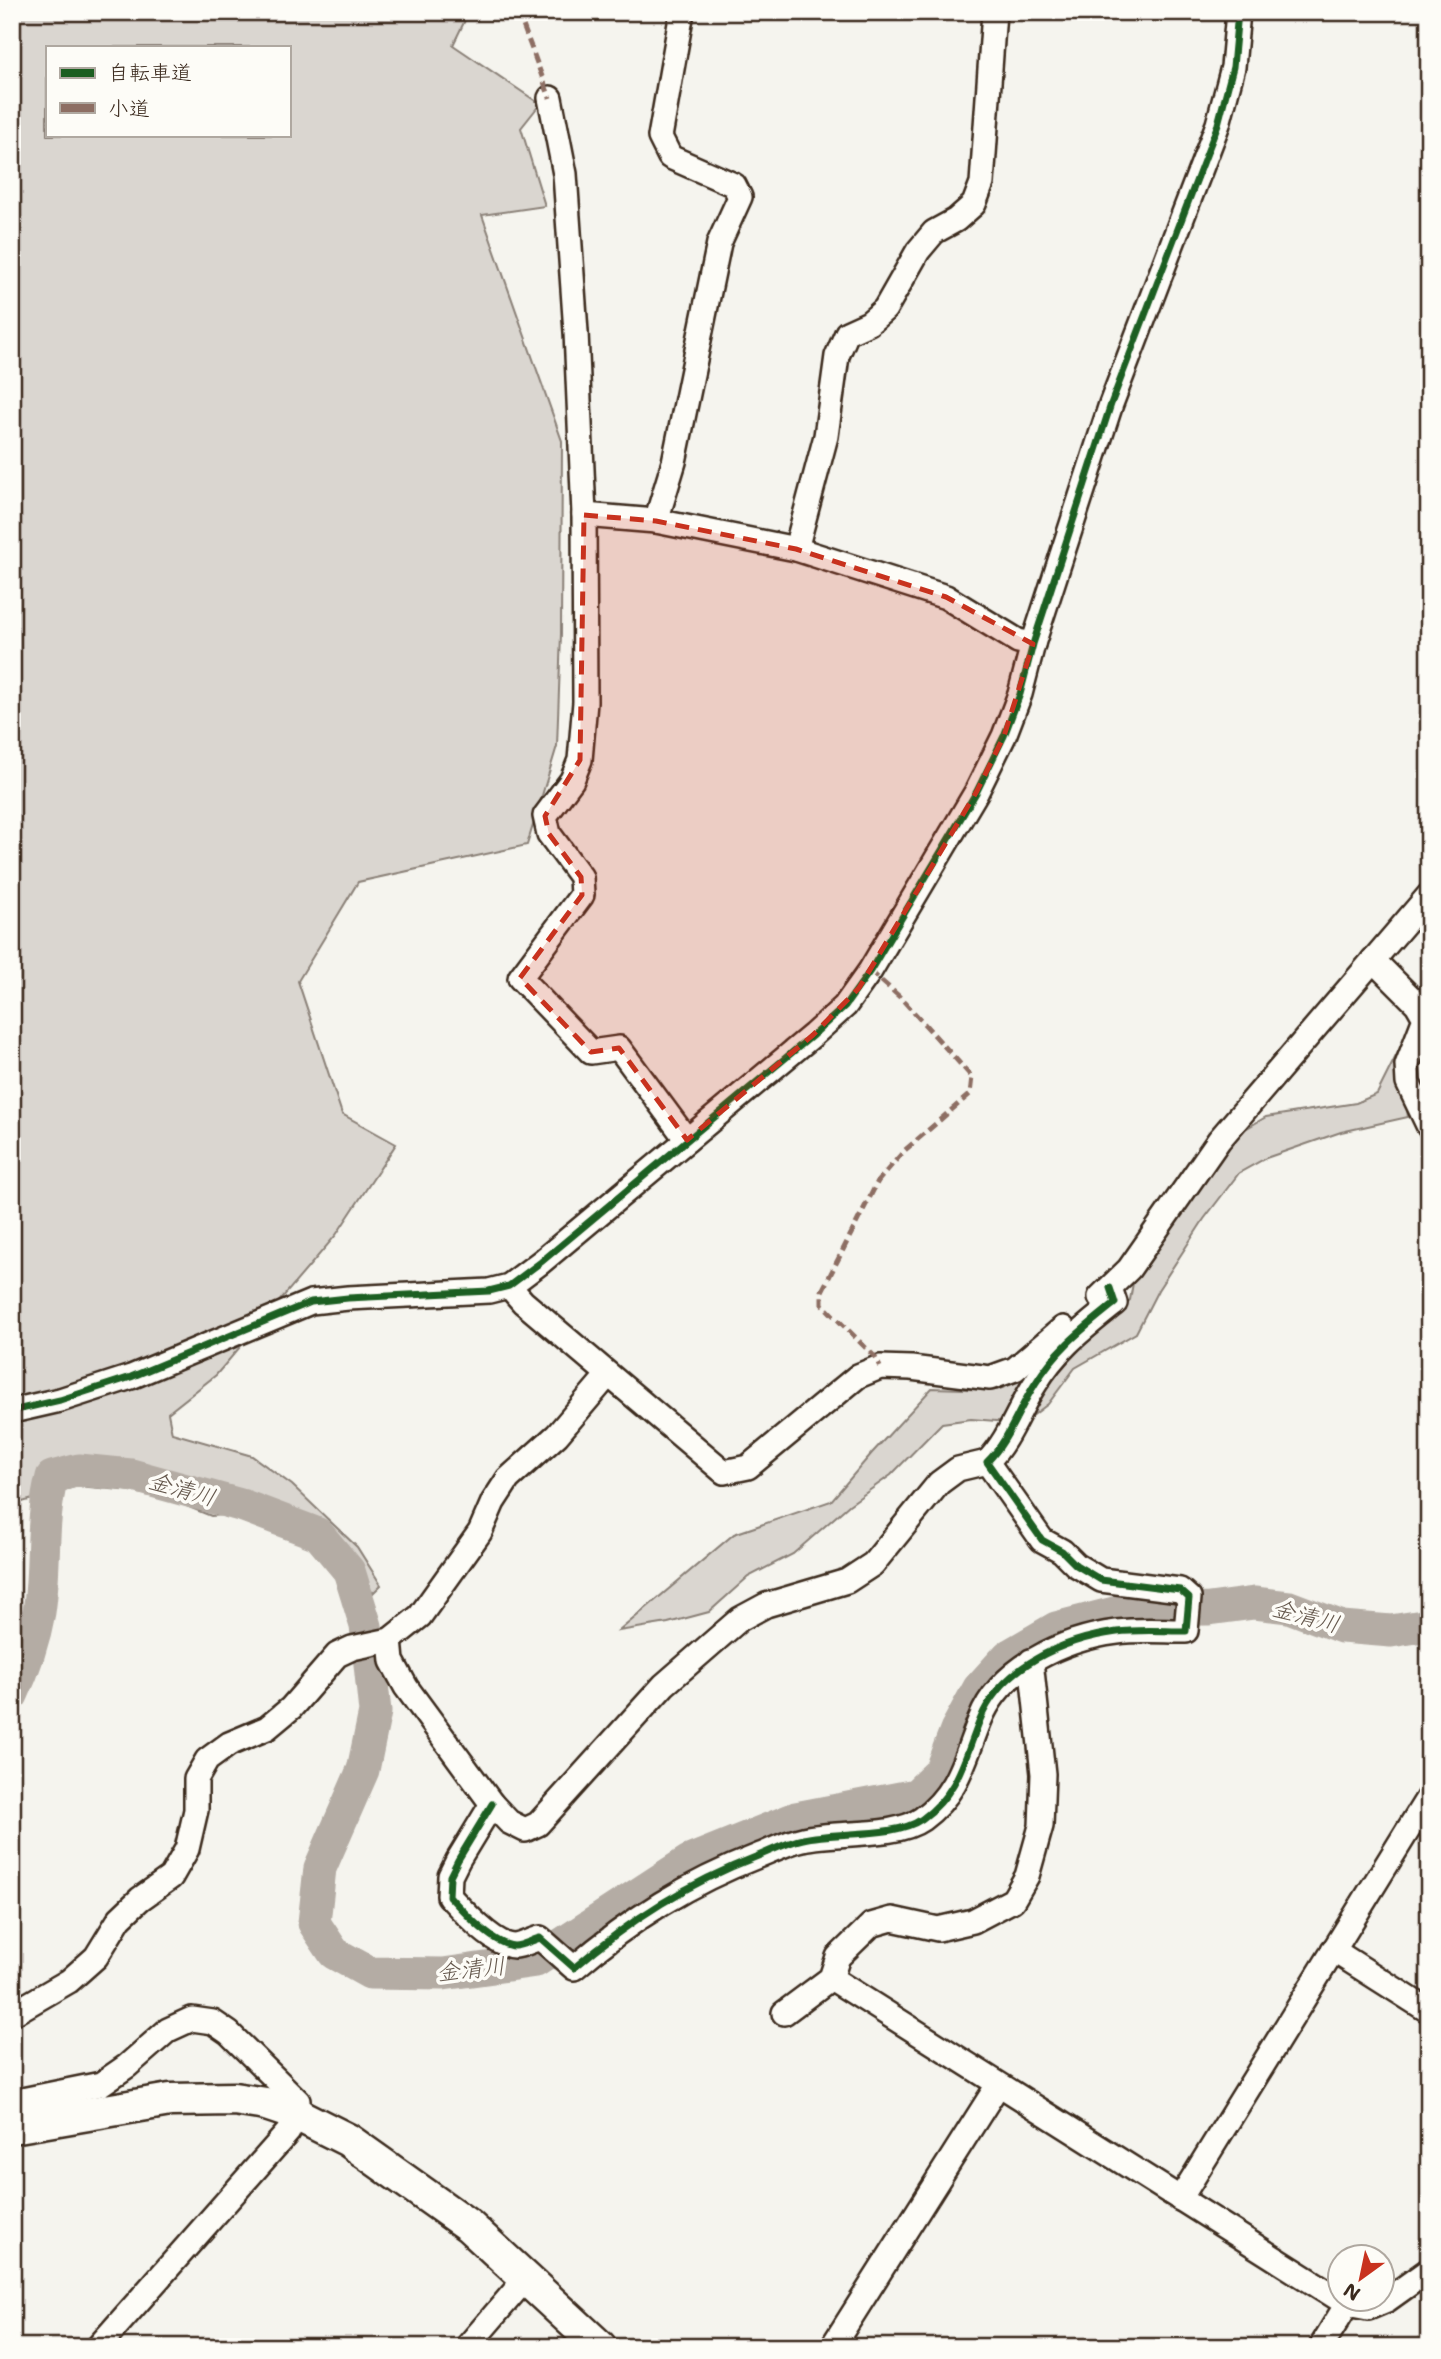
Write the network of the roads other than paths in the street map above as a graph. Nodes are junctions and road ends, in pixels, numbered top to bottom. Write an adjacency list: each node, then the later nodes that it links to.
1 (682, 12): 6 (street)
2 (994, 12): 7 (street)
3 (1238, 12): 8 (street)
4 (550, 98): 5 (street)
5 (584, 515): 6 (street); 12 (street)
6 (656, 521): 7 (street)
7 (796, 549): 8 (street)
8 (1033, 645): 12 (street)
9 (1429, 895): 10 (street)
10 (1373, 960): 11 (street); 14 (street)
11 (1429, 1127)
12 (687, 1140): 13 (street)
13 (509, 1286): 15 (street); 16 (street)
14 (1110, 1288): 15 (street); 17 (street)
15 (608, 1375): 18 (street)
16 (12, 1410)
17 (987, 1462): 19 (street); 21 (street)
18 (385, 1641): 21 (street); 26 (street)
19 (1031, 1661): 21 (street); 23 (street)
20 (1429, 1796): 22 (street)
21 (492, 1804)
22 (1334, 1950): 24 (street); 31 (street)
23 (831, 1978): 25 (street); 27 (street)
24 (1429, 2011)
25 (784, 2013)
26 (12, 2014)
27 (998, 2085): 31 (street); 40 (street)
28 (12, 2102): 29 (street)
29 (296, 2113): 30 (street); 33 (street); 37 (street)
30 (12, 2127)
31 (1180, 2199): 34 (street)
32 (1429, 2270): 35 (street)
33 (527, 2277): 38 (street); 39 (street)
34 (1326, 2291)
35 (1396, 2294)
36 (1341, 2314): 41 (street)
37 (98, 2347)
38 (467, 2347)
39 (600, 2347)
40 (832, 2347)
41 (1321, 2347)

